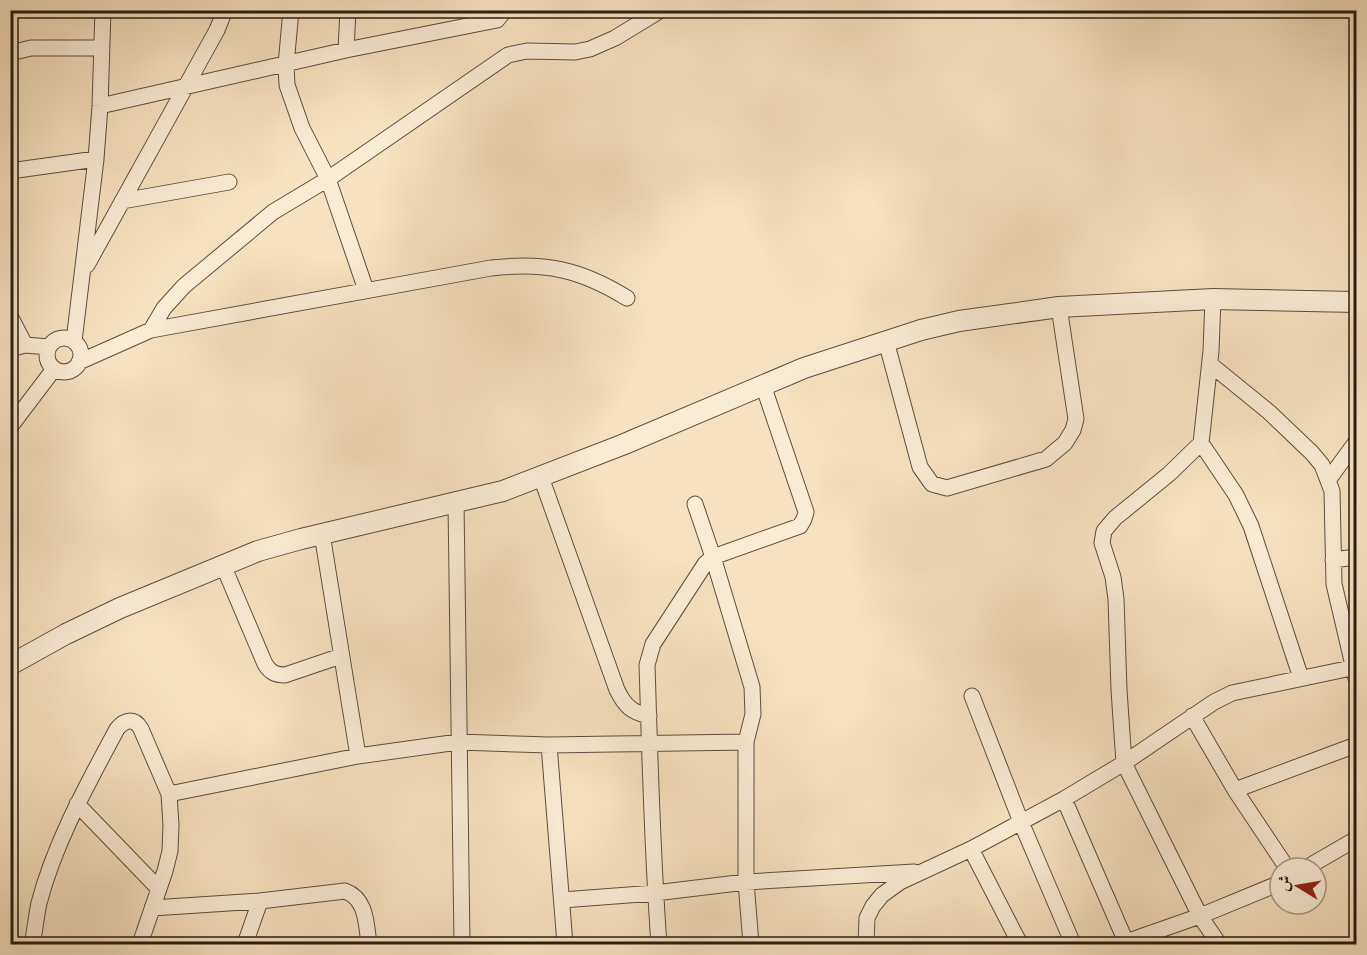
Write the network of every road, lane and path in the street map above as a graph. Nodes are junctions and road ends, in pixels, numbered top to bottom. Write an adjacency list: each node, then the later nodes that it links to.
1 (103, 10): 7 (street)
2 (225, 10): 11 (street)
3 (291, 10): 10 (street)
4 (348, 10): 8 (street)
5 (505, 10): 8 (street)
6 (662, 10): 15 (street)
7 (100, 48): 9 (street); 12 (street)
8 (346, 50): 10 (street)
9 (10, 53)
10 (286, 65): 11 (street); 15 (street)
11 (184, 87): 12 (street); 17 (street)
12 (100, 106): 13 (street)
13 (96, 159): 14 (street); 18 (street)
14 (10, 171)
15 (328, 179): 19 (street); 25 (street)
16 (229, 182): 17 (street)
17 (122, 201): 18 (street)
18 (83, 273): 26 (street)
19 (366, 290): 20 (street); 25 (street)
20 (627, 298)
21 (1213, 299): 22 (street); 23 (street); 31 (street)
22 (1356, 302)
23 (1059, 307): 27 (street); 27 (street)
24 (10, 316): 28 (street)
25 (151, 330): 30 (street)
26 (74, 341): 29 (street); 30 (street)
27 (886, 341): 33 (street)
28 (18, 347): 29 (street)
29 (49, 347): 32 (street)
30 (79, 362): 32 (street)
31 (1210, 364): 36 (street); 38 (street)
32 (54, 369): 34 (street)
33 (764, 385): 37 (street); 42 (street)
34 (10, 428)
35 (1356, 442): 38 (street)
36 (1202, 443): 49 (street); 59 (street)
37 (541, 477): 39 (street); 51 (street)
38 (1329, 479): 44 (street)
39 (456, 502): 41 (street); 53 (street)
40 (695, 504): 42 (street)
41 (322, 534): 45 (street); 46 (street)
42 (713, 557): 51 (street); 54 (street)
43 (1356, 557): 44 (street)
44 (1333, 560): 48 (street)
45 (223, 565): 46 (street); 47 (street)
46 (341, 656): 58 (street)
47 (10, 665)
48 (1355, 671): 49 (street)
49 (1301, 678): 52 (street)
50 (972, 696): 64 (street)
51 (649, 716): 55 (street)
52 (1192, 716): 59 (street); 60 (street)
53 (458, 742): 56 (street); 58 (street); 83 (street)
54 (746, 742): 55 (street); 70 (street)
55 (650, 744): 56 (street); 73 (street)
56 (549, 745): 74 (street)
57 (1356, 745): 60 (street)
58 (358, 756): 61 (street)
59 (1124, 763): 62 (street); 77 (street)
60 (1235, 790): 67 (street)
61 (169, 794): 63 (street); 72 (street)
62 (1064, 799): 64 (street); 78 (street)
63 (77, 804): 72 (street); 79 (street)
64 (1021, 822): 66 (street); 89 (street)
65 (1356, 839): 68 (street)
66 (971, 849): 69 (street); 88 (street)
67 (1279, 856)
68 (1327, 856)
69 (925, 872): 70 (street); 87 (street)
70 (746, 882): 73 (street); 86 (street)
71 (1268, 888): 77 (street)
72 (159, 889): 76 (street)
73 (655, 893): 74 (street); 85 (street)
74 (562, 900): 84 (street)
75 (260, 901): 76 (street); 81 (street); 82 (street)
76 (153, 908): 80 (street)
77 (1200, 916): 78 (street); 90 (street)
78 (1123, 943)
79 (32, 945)
80 (140, 945)
81 (244, 945)
82 (369, 945)
83 (462, 945)
84 (565, 945)
85 (659, 945)
86 (751, 945)
87 (866, 945)
88 (1020, 945)
89 (1073, 945)
90 (1219, 945)

